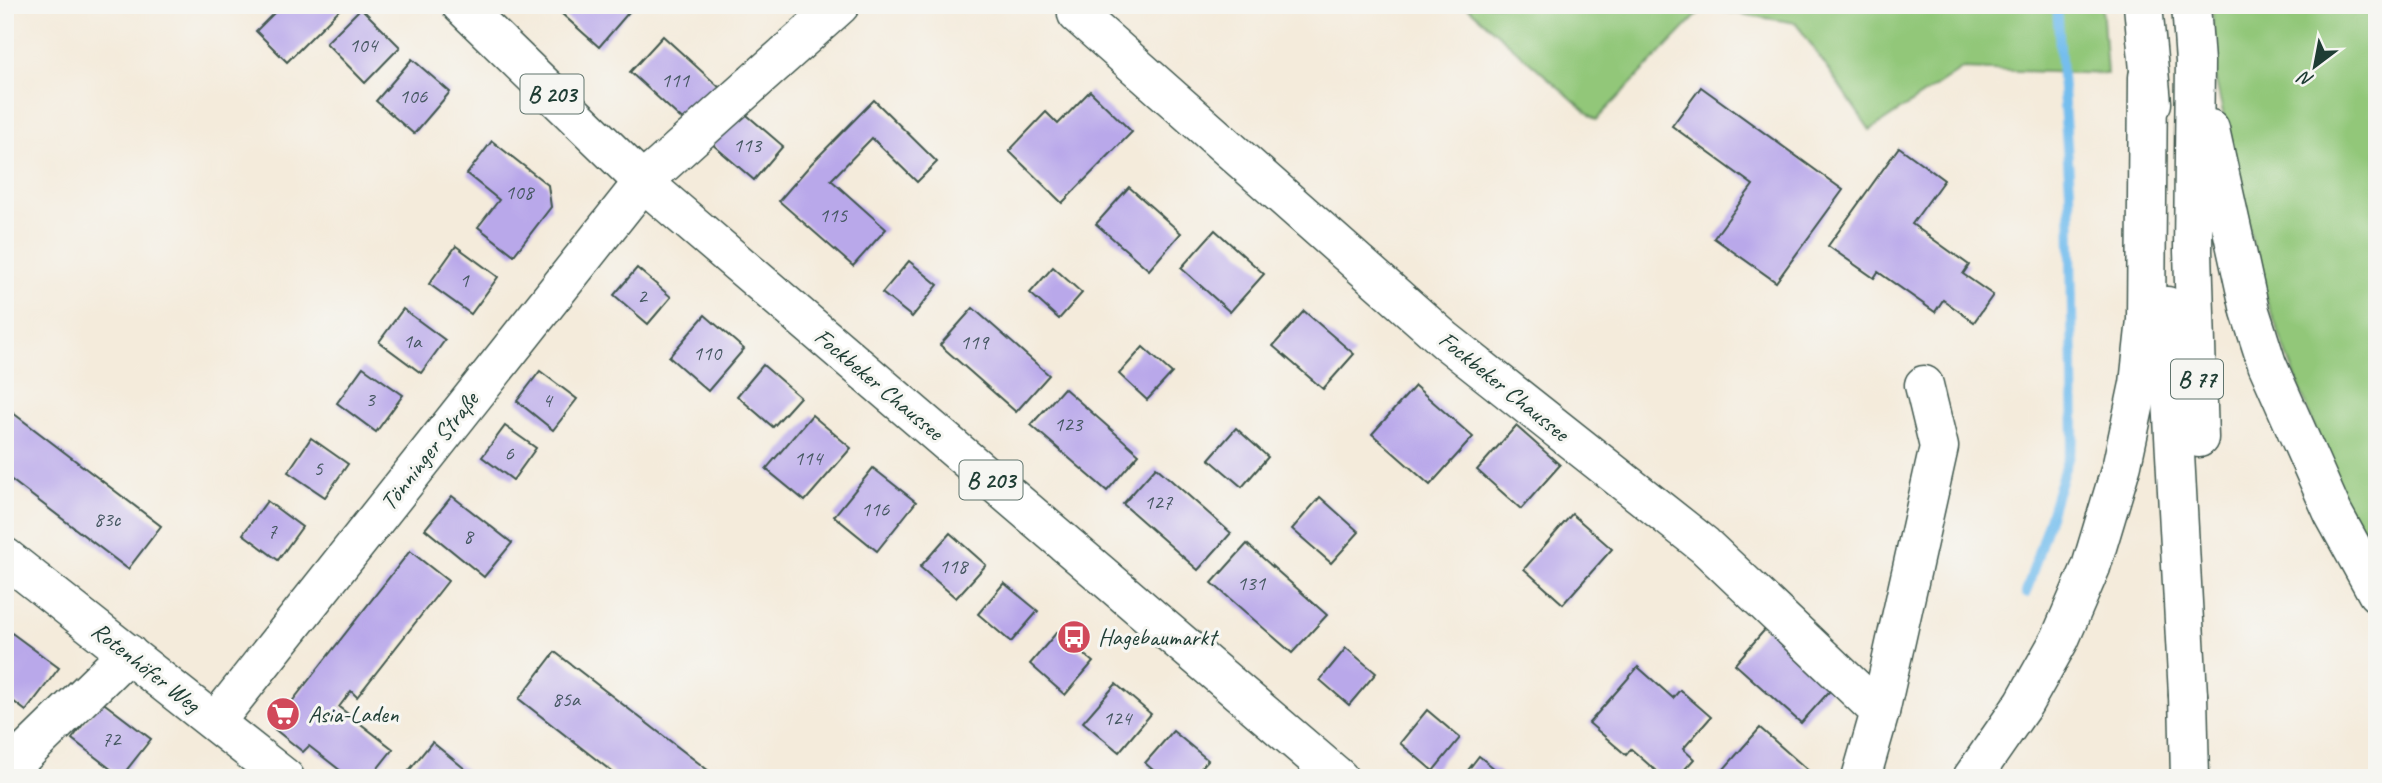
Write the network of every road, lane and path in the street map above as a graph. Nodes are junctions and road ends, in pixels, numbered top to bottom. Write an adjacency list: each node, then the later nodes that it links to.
1 (461, 5): 8 (main road, Fockbeker Chaussee / B 203)
2 (840, 5): 8 (main road, Tönninger Straße)
3 (2143, 5): 7 (main road, B 77)
4 (2191, 5): 6 (main road, B 77)
5 (1077, 14): 14 (main road, Fockbeker Chaussee)
6 (2195, 62): 11 (main road); 13 (main road, B 77)
7 (2148, 77): 13 (main road, B 77); 20 (main road)
8 (643, 182): 15 (main road, Tönninger Straße); 18 (main road, Fockbeker Chaussee / B 203)
9 (1924, 385): 14 (main road)
10 (5, 557): 12 (main road, Rotenhöfer Weg)
11 (2377, 593)
12 (128, 653): 15 (main road, Rotenhöfer Weg); 16 (main road)
13 (2188, 695): 21 (main road, B 77)
14 (1880, 712): 19 (main road)
15 (216, 721): 17 (main road, Rotenhöfer Weg)
16 (5, 773)
17 (285, 778)
18 (1339, 778)
19 (1861, 778)
20 (1972, 778)
21 (2190, 778)

